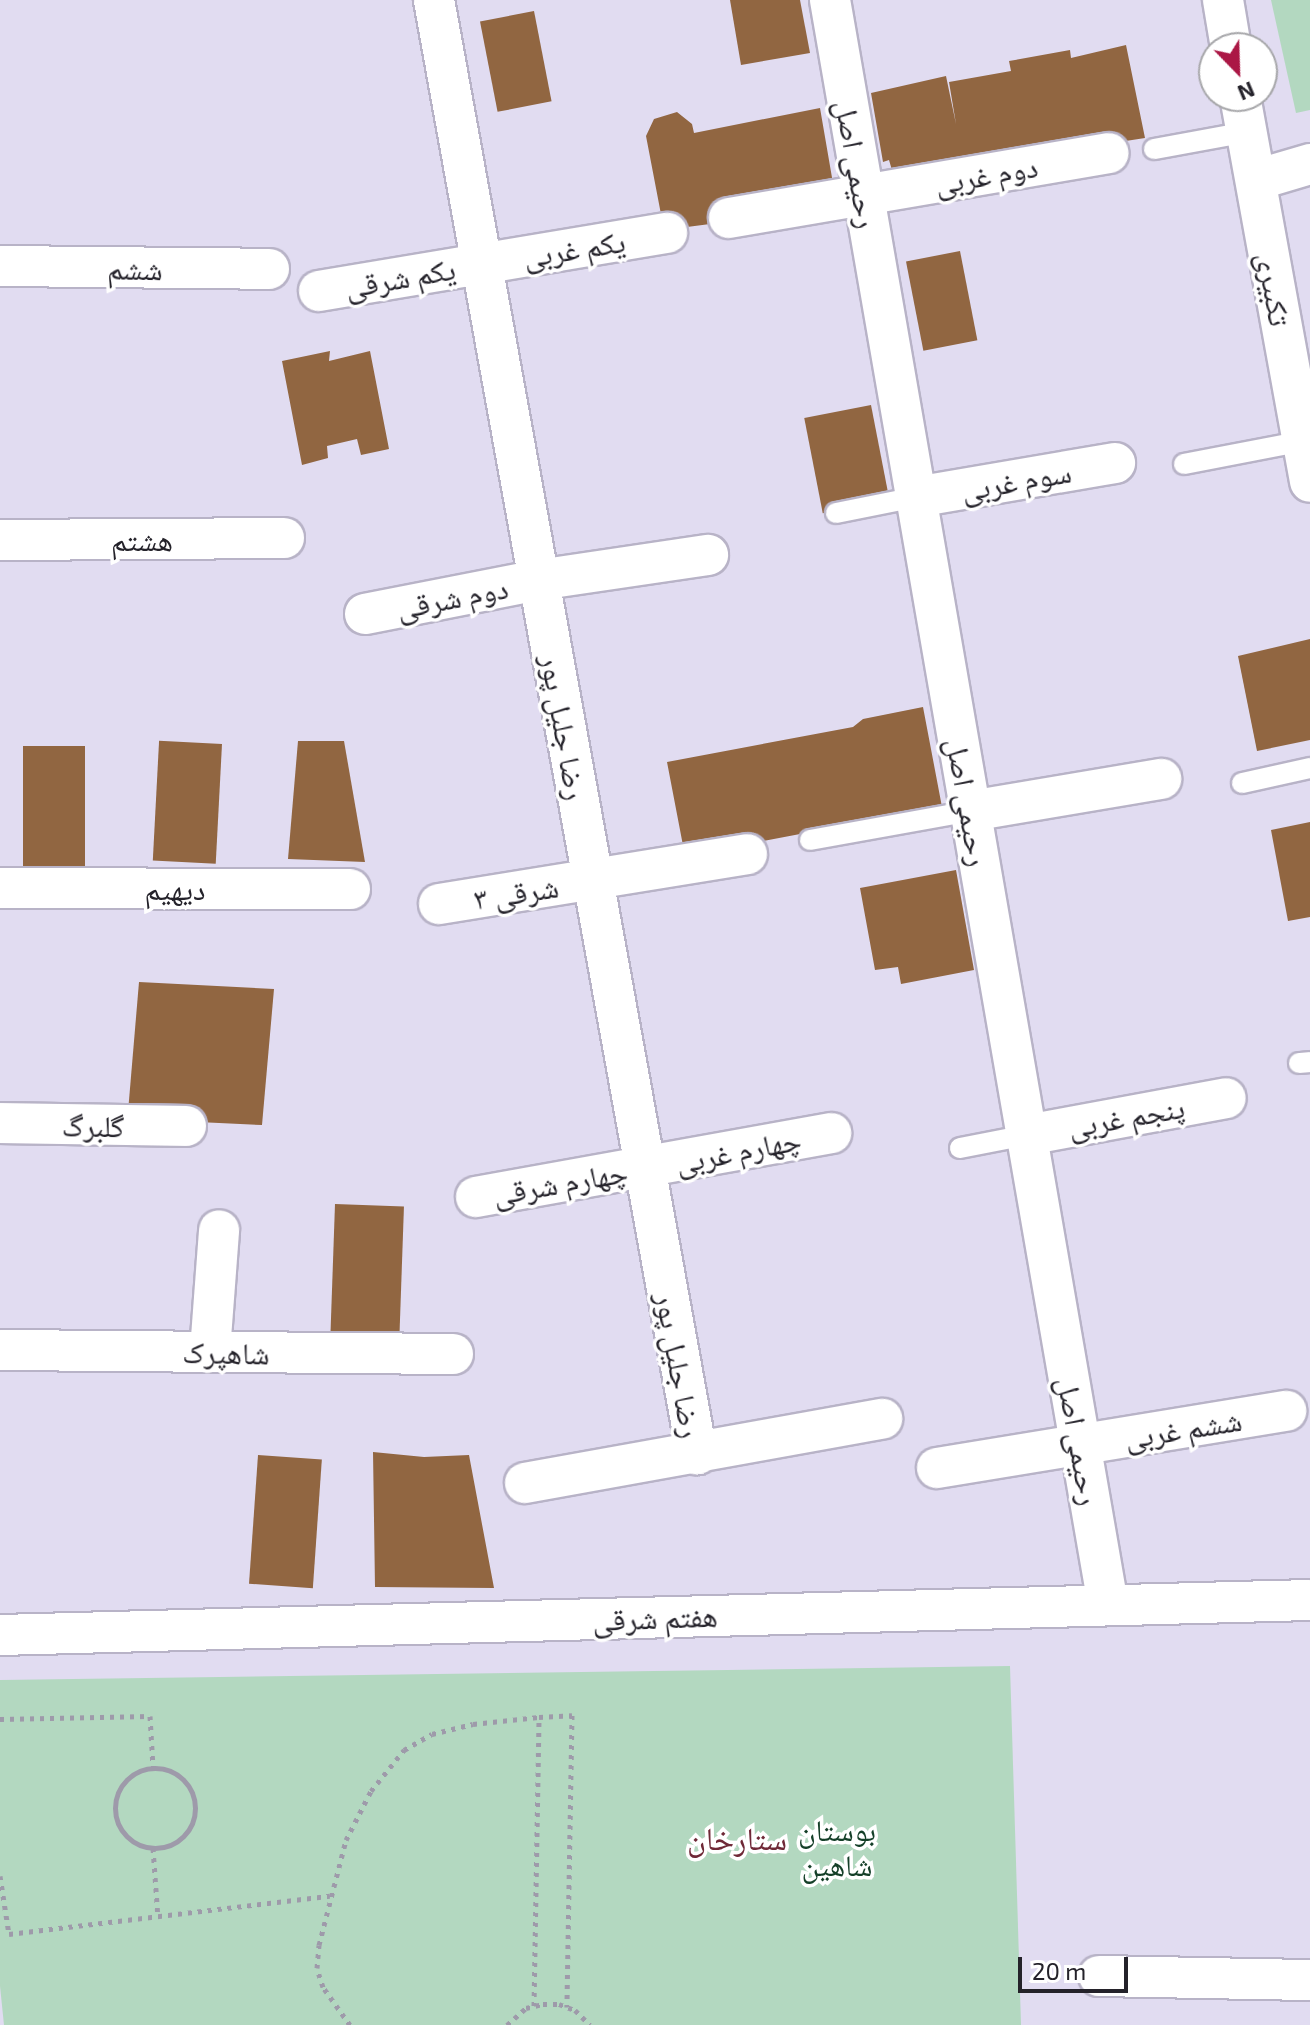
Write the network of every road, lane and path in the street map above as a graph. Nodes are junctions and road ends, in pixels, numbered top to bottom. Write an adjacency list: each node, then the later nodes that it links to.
1 (434, 0): 13 (street, رضا جلیل پور)
2 (830, 0): 10 (street, رحیمی اصل)
3 (1223, 0): 4 (street)
4 (1228, 32)
5 (1243, 114): 6 (lane); 9 (street, تکبیری)
6 (1154, 149)
7 (1108, 153): 10 (street, دوم غربی)
8 (1310, 164): 9 (street)
9 (1256, 180): 17 (street, تکبیری)
10 (864, 196): 11 (street); 21 (street, رحیمی اصل)
11 (729, 218)
12 (667, 233): 13 (street, یکم غربی)
13 (481, 262): 16 (street, یکم شرقی); 26 (street, رضا جلیل پور)
14 (0, 266): 15 (street, ششم)
15 (269, 269)
16 (319, 291)
17 (1303, 441): 19 (lane); 20 (street, تکبیری)
18 (1115, 463): 21 (street, سوم غربی)
19 (1184, 464)
20 (1310, 482)
21 (916, 497): 22 (lane); 31 (street, رحیمی اصل)
22 (836, 513)
23 (284, 538): 24 (street, هشتم)
24 (0, 540)
25 (708, 555): 26 (street)
26 (538, 580): 27 (street, دوم شرقی); 34 (street, رضا جلیل پور)
27 (365, 614)
28 (1310, 768): 30 (lane)
29 (1161, 779): 31 (street)
30 (1242, 783)
31 (971, 811): 32 (lane); 42 (street, رحیمی اصل)
32 (810, 840)
33 (747, 854): 34 (street)
34 (593, 880): 37 (street, ۳ شرقی); 44 (street, رضا جلیل پور)
35 (0, 888): 36 (street, دیهیم)
36 (350, 889)
37 (439, 904)
38 (1226, 1098): 42 (street, پنجم غربی)
39 (0, 1123): 40 (street, گلبرگ)
40 (186, 1126)
41 (831, 1133): 44 (street, چهارم غربی)
42 (1027, 1135): 43 (lane); 52 (street, رحیمی اصل)
43 (960, 1148)
44 (645, 1168): 45 (street, چهارم شرقی); 53 (street, رضا جلیل پور)
45 (476, 1197)
46 (219, 1230): 48 (street)
47 (0, 1350): 48 (street, شاهپرک)
48 (210, 1351): 49 (street, شاهپرک)
49 (453, 1354)
50 (1286, 1411): 52 (street, ششم غربی)
51 (882, 1419): 53 (street)
52 (1081, 1445): 54 (street, ششم غربی); 57 (street, رحیمی اصل)
53 (697, 1454): 55 (street)
54 (937, 1468)
55 (525, 1483)
56 (1310, 1600): 57 (street, هفتم شرقی)
57 (1108, 1604): 58 (street, هفتم شرقی)
58 (0, 1635)
59 (539, 1717): 64 (path); 68 (path); 69 (path)
60 (0, 1719): 61 (path)
61 (153, 1767): 62 (path); 62 (path)
62 (153, 1848): 65 (path)
63 (0, 1876): 65 (path)
64 (330, 1896): 65 (path); 70 (path)
65 (158, 1917)
66 (1099, 1976): 67 (street)
67 (1310, 1980)
68 (534, 2006): 69 (path); 71 (path)
69 (567, 2007): 72 (path)
70 (350, 2025)
71 (507, 2025)
72 (590, 2025)

